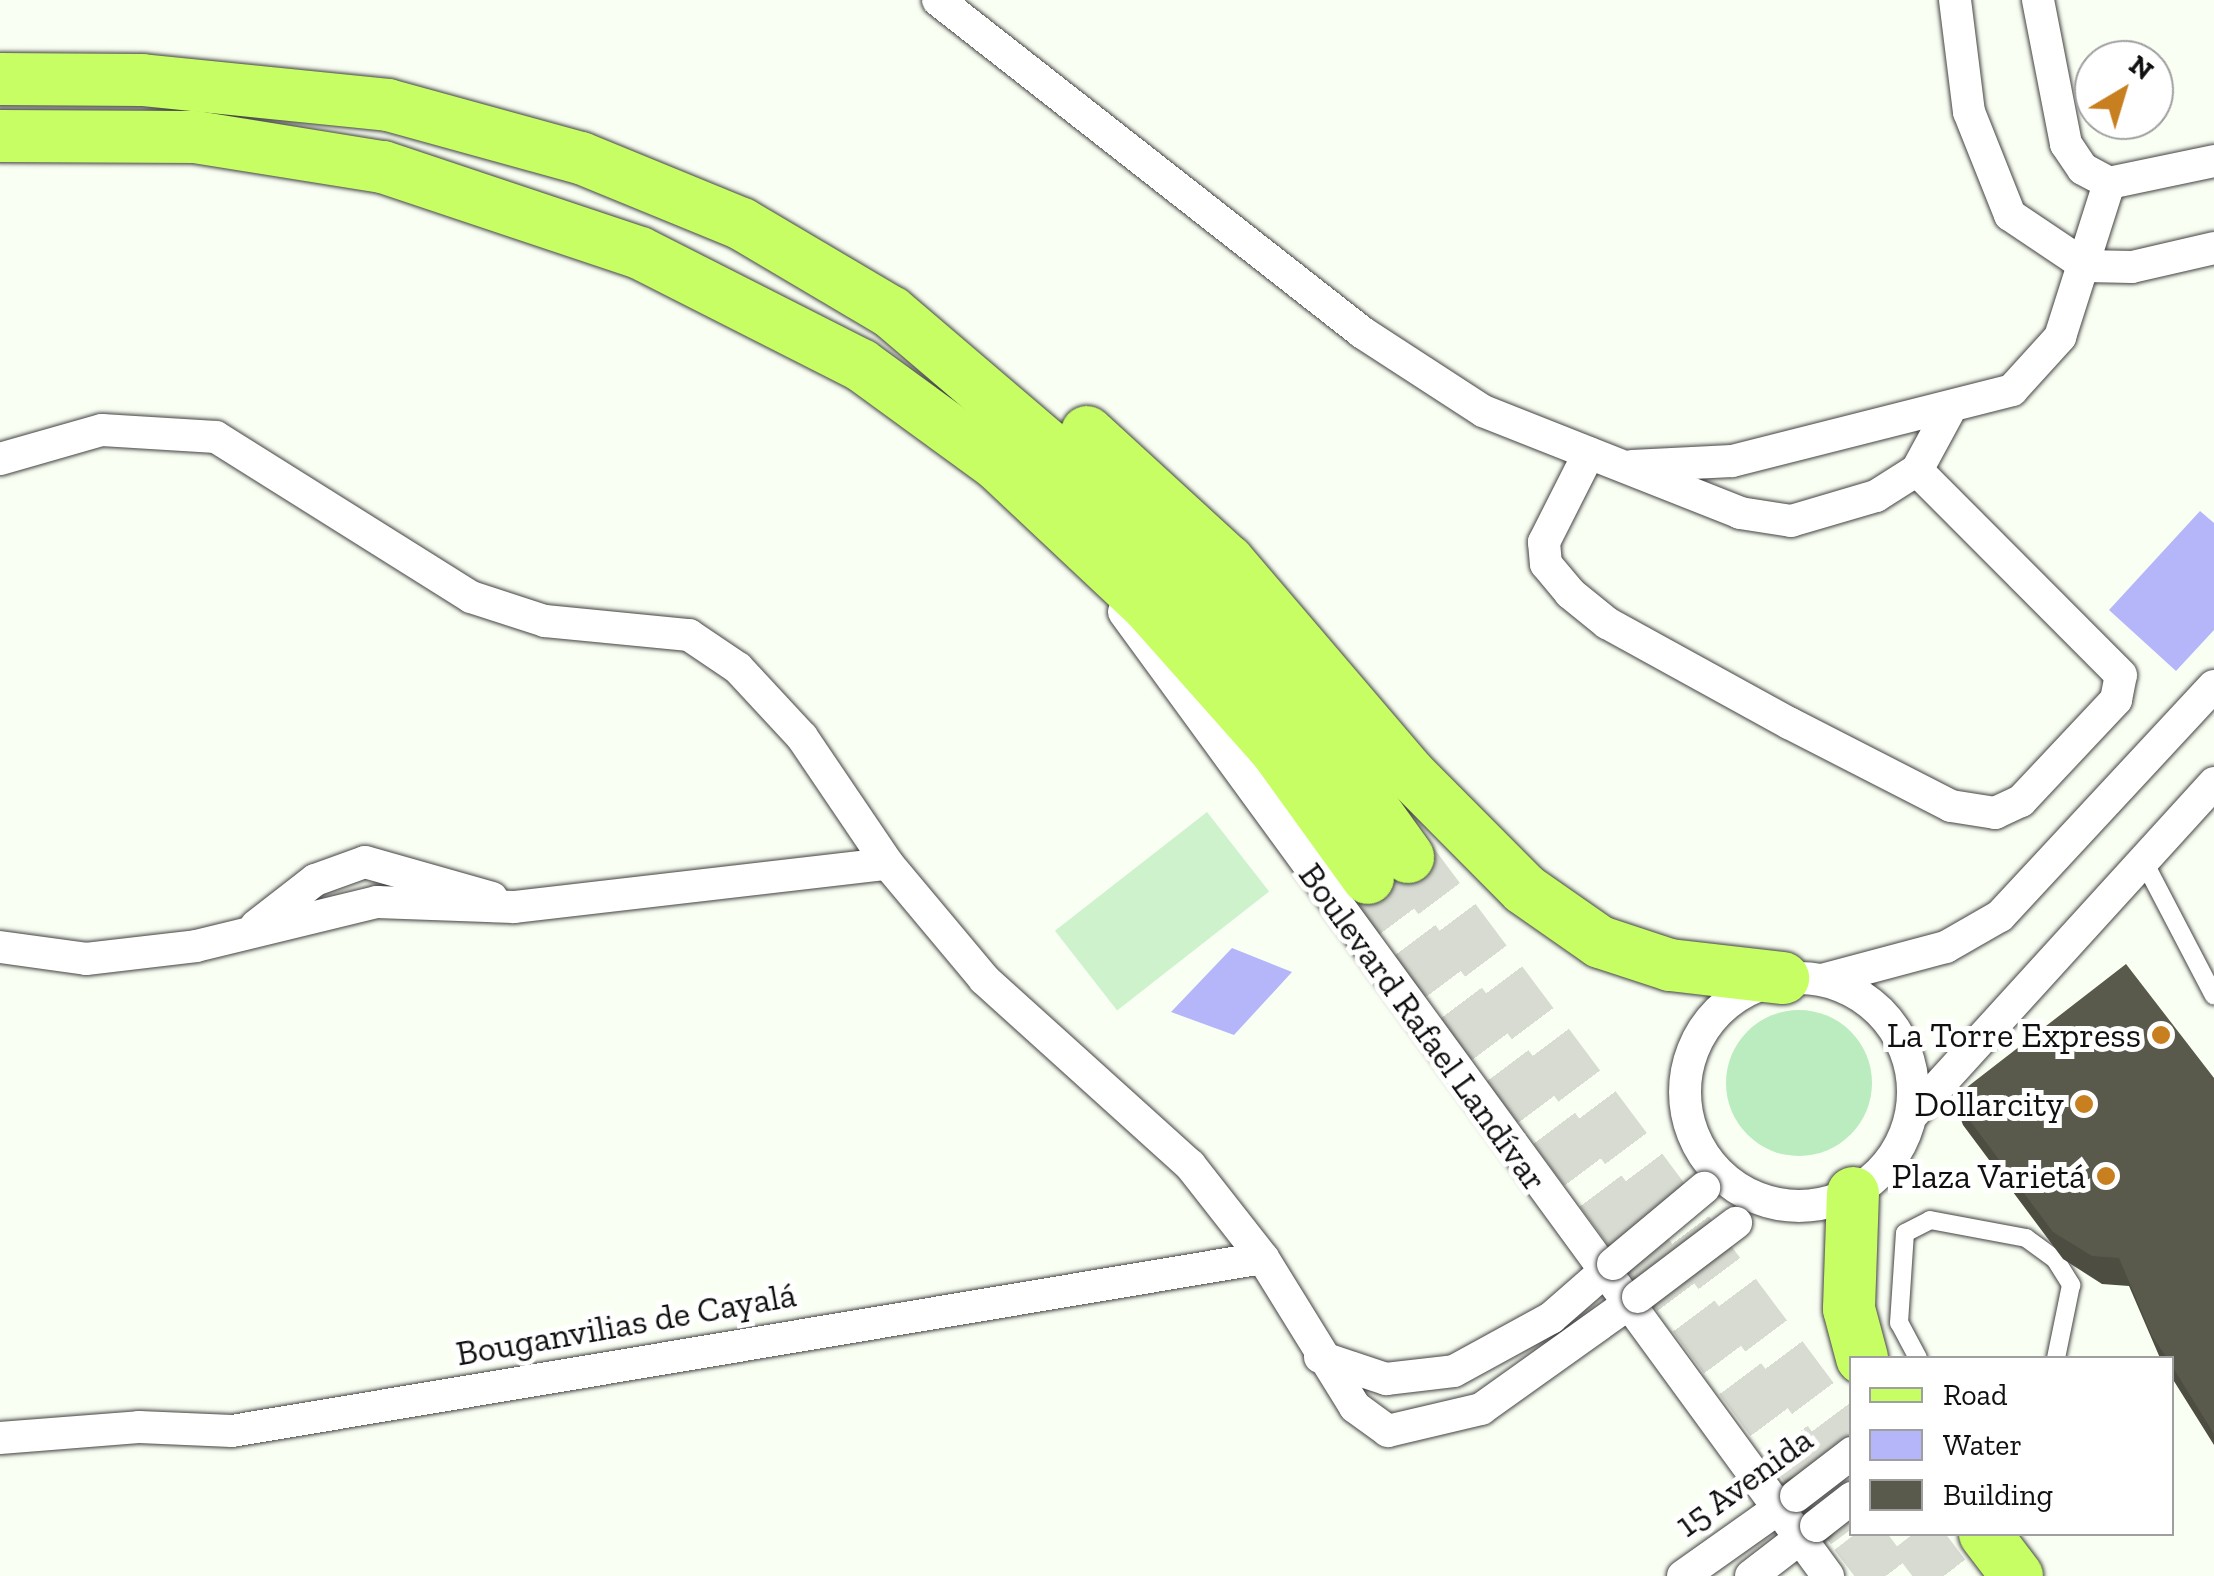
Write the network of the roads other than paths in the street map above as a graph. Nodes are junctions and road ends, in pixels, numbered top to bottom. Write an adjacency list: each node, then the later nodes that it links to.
1 (914, 0): 4 (street)
2 (1955, 0): 10 (street)
3 (2038, 0): 8 (street)
4 (946, 7): 13 (street)
5 (0, 79): 11 (main road, Boulevard Rafael Landívar)
6 (0, 136): 17 (main road, Boulevard Rafael Landívar)
7 (2214, 161): 8 (street)
8 (2109, 183): 10 (street)
9 (2214, 248): 10 (street)
10 (2086, 266): 12 (street)
11 (891, 312): 17 (main road, Boulevard Rafael Landívar); 23 (main road)
12 (1948, 414): 15 (street); 16 (street)
13 (1589, 453): 15 (street); 16 (street)
14 (0, 459): 21 (street)
15 (1622, 467): 16 (street)
16 (1916, 470)
17 (1052, 511): 30 (street, Boulevard Rafael Landívar)
18 (2214, 686): 23 (street)
19 (2214, 784): 20 (street)
20 (2143, 860): 24 (lane); 25 (street)
21 (888, 864): 22 (street); 29 (street)
22 (0, 947)
23 (1802, 979): 25 (street); 26 (street)
24 (2214, 996)
25 (1912, 1115): 27 (street)
26 (1710, 1179): 28 (street); 30 (street, bridge)
27 (1853, 1194): 28 (street); 32 (main road)
28 (1746, 1211): 31 (street, bridge)
29 (1262, 1258): 35 (street); 36 (street, Bouganvilias de Cayalá)
30 (1607, 1269): 31 (street, Boulevard Rafael Landívar); 35 (street)
31 (1631, 1301): 35 (street); 39 (street, Boulevard Rafael Landívar)
32 (1862, 1356)
33 (1917, 1356): 34 (lane)
34 (2056, 1356)
35 (1320, 1357)
36 (0, 1438)
37 (1849, 1455): 39 (street, 15 Avenida, bridge)
38 (1849, 1500): 40 (street, bridge)
39 (1787, 1503): 40 (street, Boulevard Rafael Landívar); 42 (street, 15 Avenida)
40 (1808, 1532): 43 (street); 44 (street, Boulevard Rafael Landívar)
41 (1987, 1536): 45 (main road)
42 (1683, 1576)
43 (1751, 1576)
44 (1828, 1576)
45 (2017, 1576)

